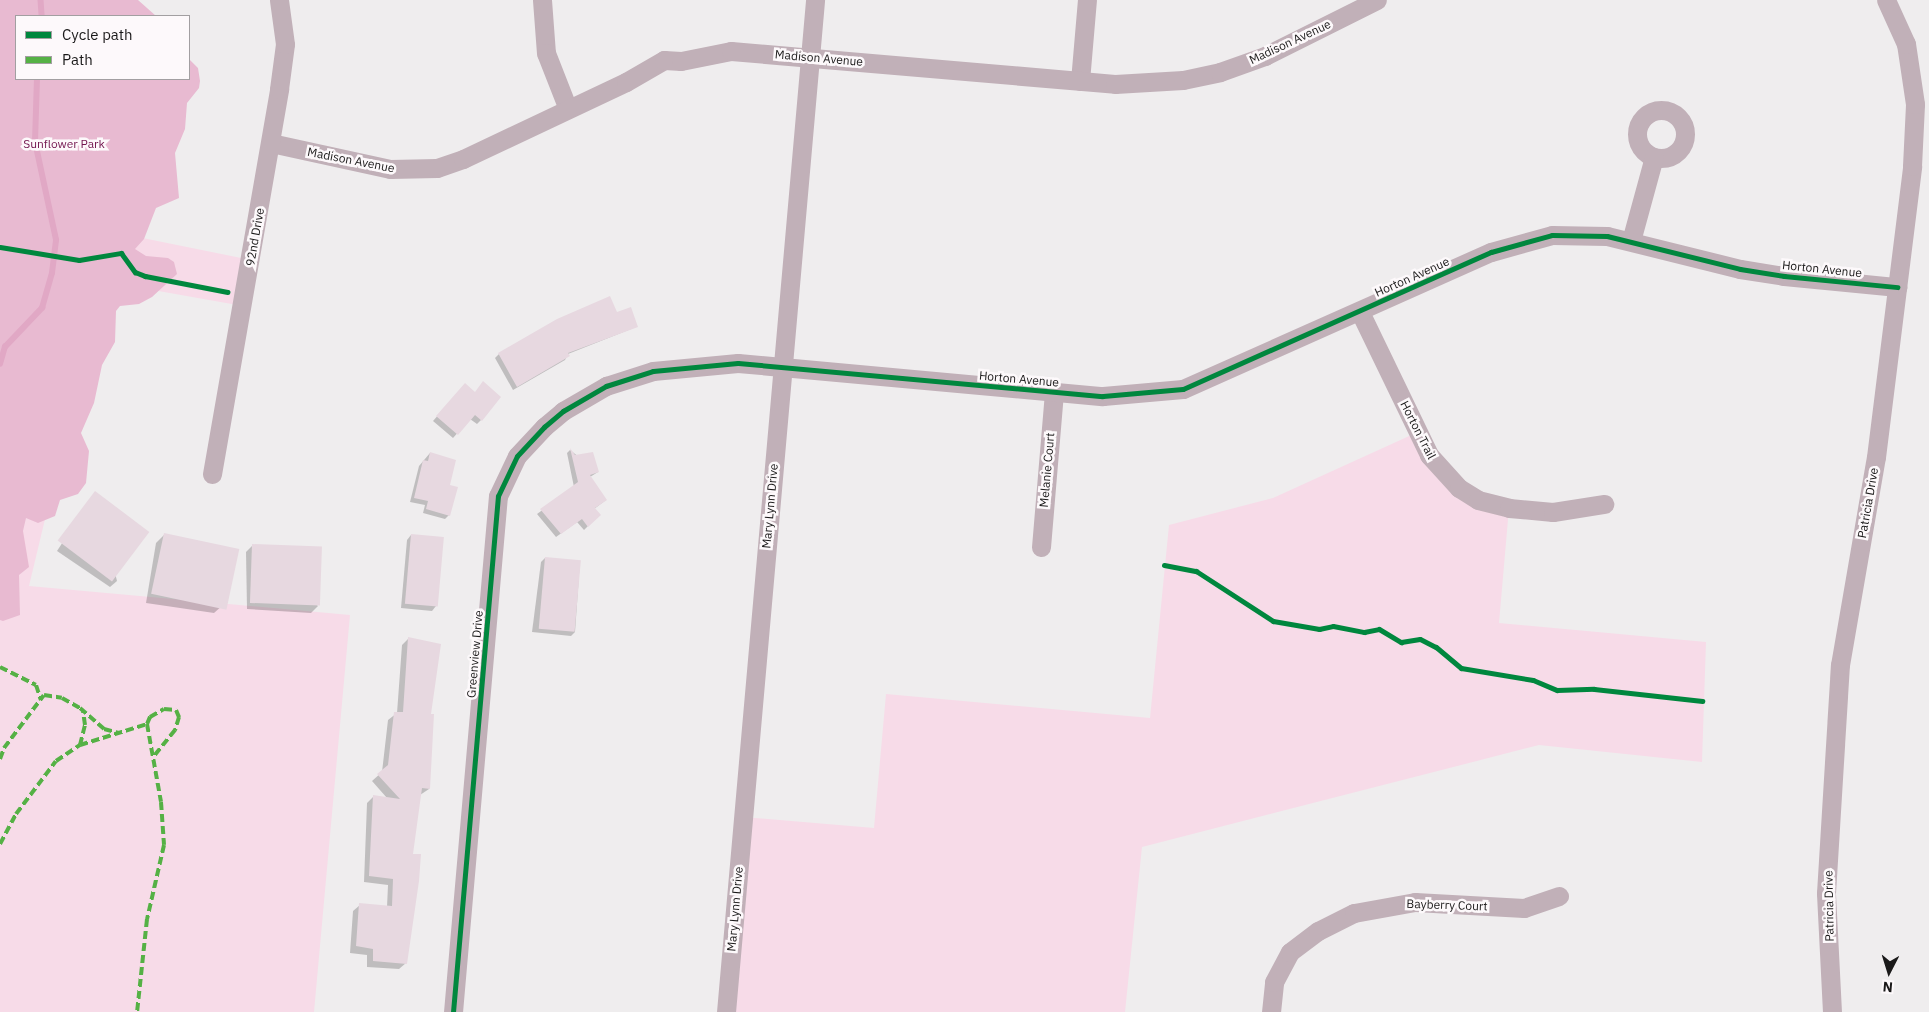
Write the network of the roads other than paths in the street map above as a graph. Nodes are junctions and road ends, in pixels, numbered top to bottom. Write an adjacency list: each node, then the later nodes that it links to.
1 (280, 0): 10 (street, 92nd Drive)
2 (542, 0): 9 (street)
3 (815, 0): 7 (street, Mary Lynn Drive)
4 (1087, 0): 8 (street)
5 (1377, 0): 8 (street, Madison Avenue)
6 (1886, 0): 13 (street, Patricia Drive)
7 (810, 57): 8 (street, Madison Avenue); 9 (street, Madison Avenue); 16 (street, Mary Lynn Drive)
8 (1080, 81)
9 (568, 109): 10 (street, Madison Avenue)
10 (271, 143): 18 (street, 92nd Drive)
11 (1654, 157): 12 (street)
12 (1631, 241): 13 (street, Horton Avenue); 14 (street, Horton Avenue)
13 (1897, 287): 25 (street, Patricia Drive)
14 (1360, 312): 17 (street, Horton Avenue); 19 (street, Horton Trail)
15 (703, 366): 16 (street, Horton Avenue); 22 (street, Greenview Drive)
16 (782, 368): 17 (street, Horton Avenue); 23 (street, Mary Lynn Drive)
17 (1054, 393): 20 (street, Melanie Court)
18 (212, 474)
19 (1604, 504)
20 (1041, 547)
21 (1559, 896): 24 (street, Bayberry Court)
22 (453, 1012)
23 (726, 1012)
24 (1271, 1012)
25 (1832, 1012)

